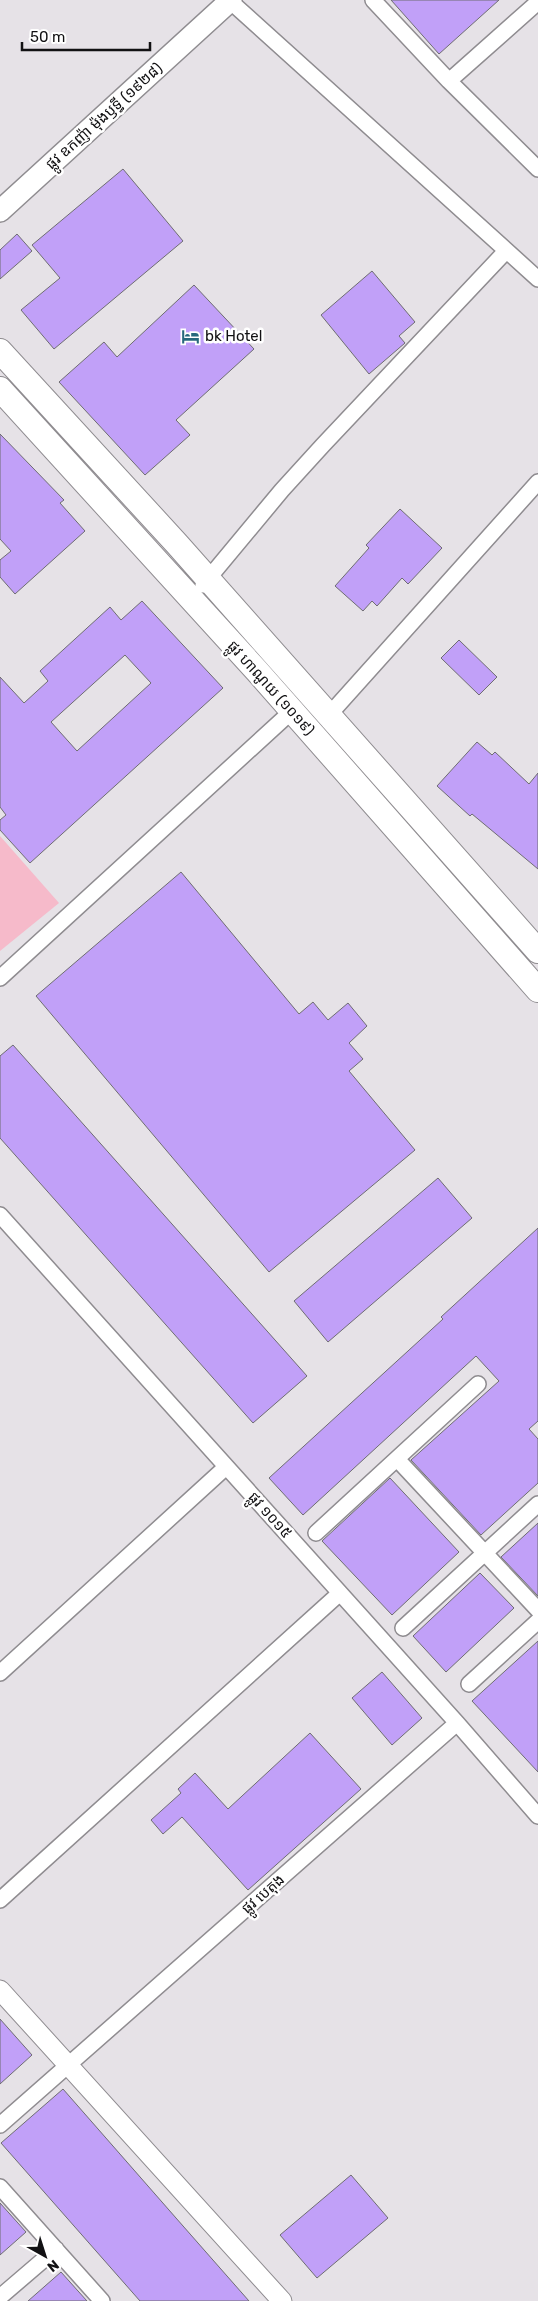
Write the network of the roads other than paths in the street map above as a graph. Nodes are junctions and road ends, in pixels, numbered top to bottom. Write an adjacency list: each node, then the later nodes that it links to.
1 (230, 0): 6 (main road, ផ្លូវ ឧកញ៉ា ម៉ុងឫទ្ធី (១៩២៨)); 7 (street)
2 (373, 0): 4 (street)
3 (538, 2): 4 (street)
4 (449, 81): 5 (street)
5 (538, 169)
6 (0, 211)
7 (506, 251): 8 (street); 12 (street)
8 (538, 279)
9 (0, 351): 12 (main road, ផ្លូវ ហាណូយ (១០១៩))
10 (0, 389): 13 (main road, ផ្លូវ ហាណូយ (១០១៩))
11 (538, 482): 15 (street)
12 (209, 581): 13 (street); 15 (main road, ផ្លូវ ហាណូយ (១០១៩))
13 (190, 598): 14 (main road, ផ្លូវ ហាណូយ (១០១៩))
14 (292, 711): 17 (street); 18 (main road, ផ្លូវ ហាណូយ (១០១៩))
15 (330, 715): 16 (main road, ផ្លូវ ហាណូយ (១០១៩))
16 (538, 951)
17 (0, 978)
18 (538, 990)
19 (0, 1215): 22 (street, ផ្លូវ ១០១៥)
20 (478, 1384): 21 (street)
21 (397, 1459): 24 (street); 25 (street)
22 (226, 1467): 26 (street, ផ្លូវ ១០១៥); 30 (street)
23 (538, 1504): 25 (street)
24 (316, 1534)
25 (485, 1553): 27 (street); 29 (street)
26 (340, 1593): 32 (street, ផ្លូវ ១០១៥); 34 (street)
27 (538, 1610)
28 (538, 1621): 31 (street)
29 (403, 1628)
30 (0, 1673)
31 (469, 1684)
32 (457, 1723): 33 (street, ផ្លូវ ១០១៥); 36 (street, ផ្លូវ បេតុង)
33 (538, 1816)
34 (0, 1900)
35 (0, 1990): 36 (street)
36 (68, 2066): 37 (street, ផ្លូវ បេតុង); 42 (street)
37 (0, 2125)
38 (0, 2187): 39 (street)
39 (56, 2249): 40 (street); 41 (street)
40 (0, 2297)
41 (102, 2301)
42 (282, 2301)

